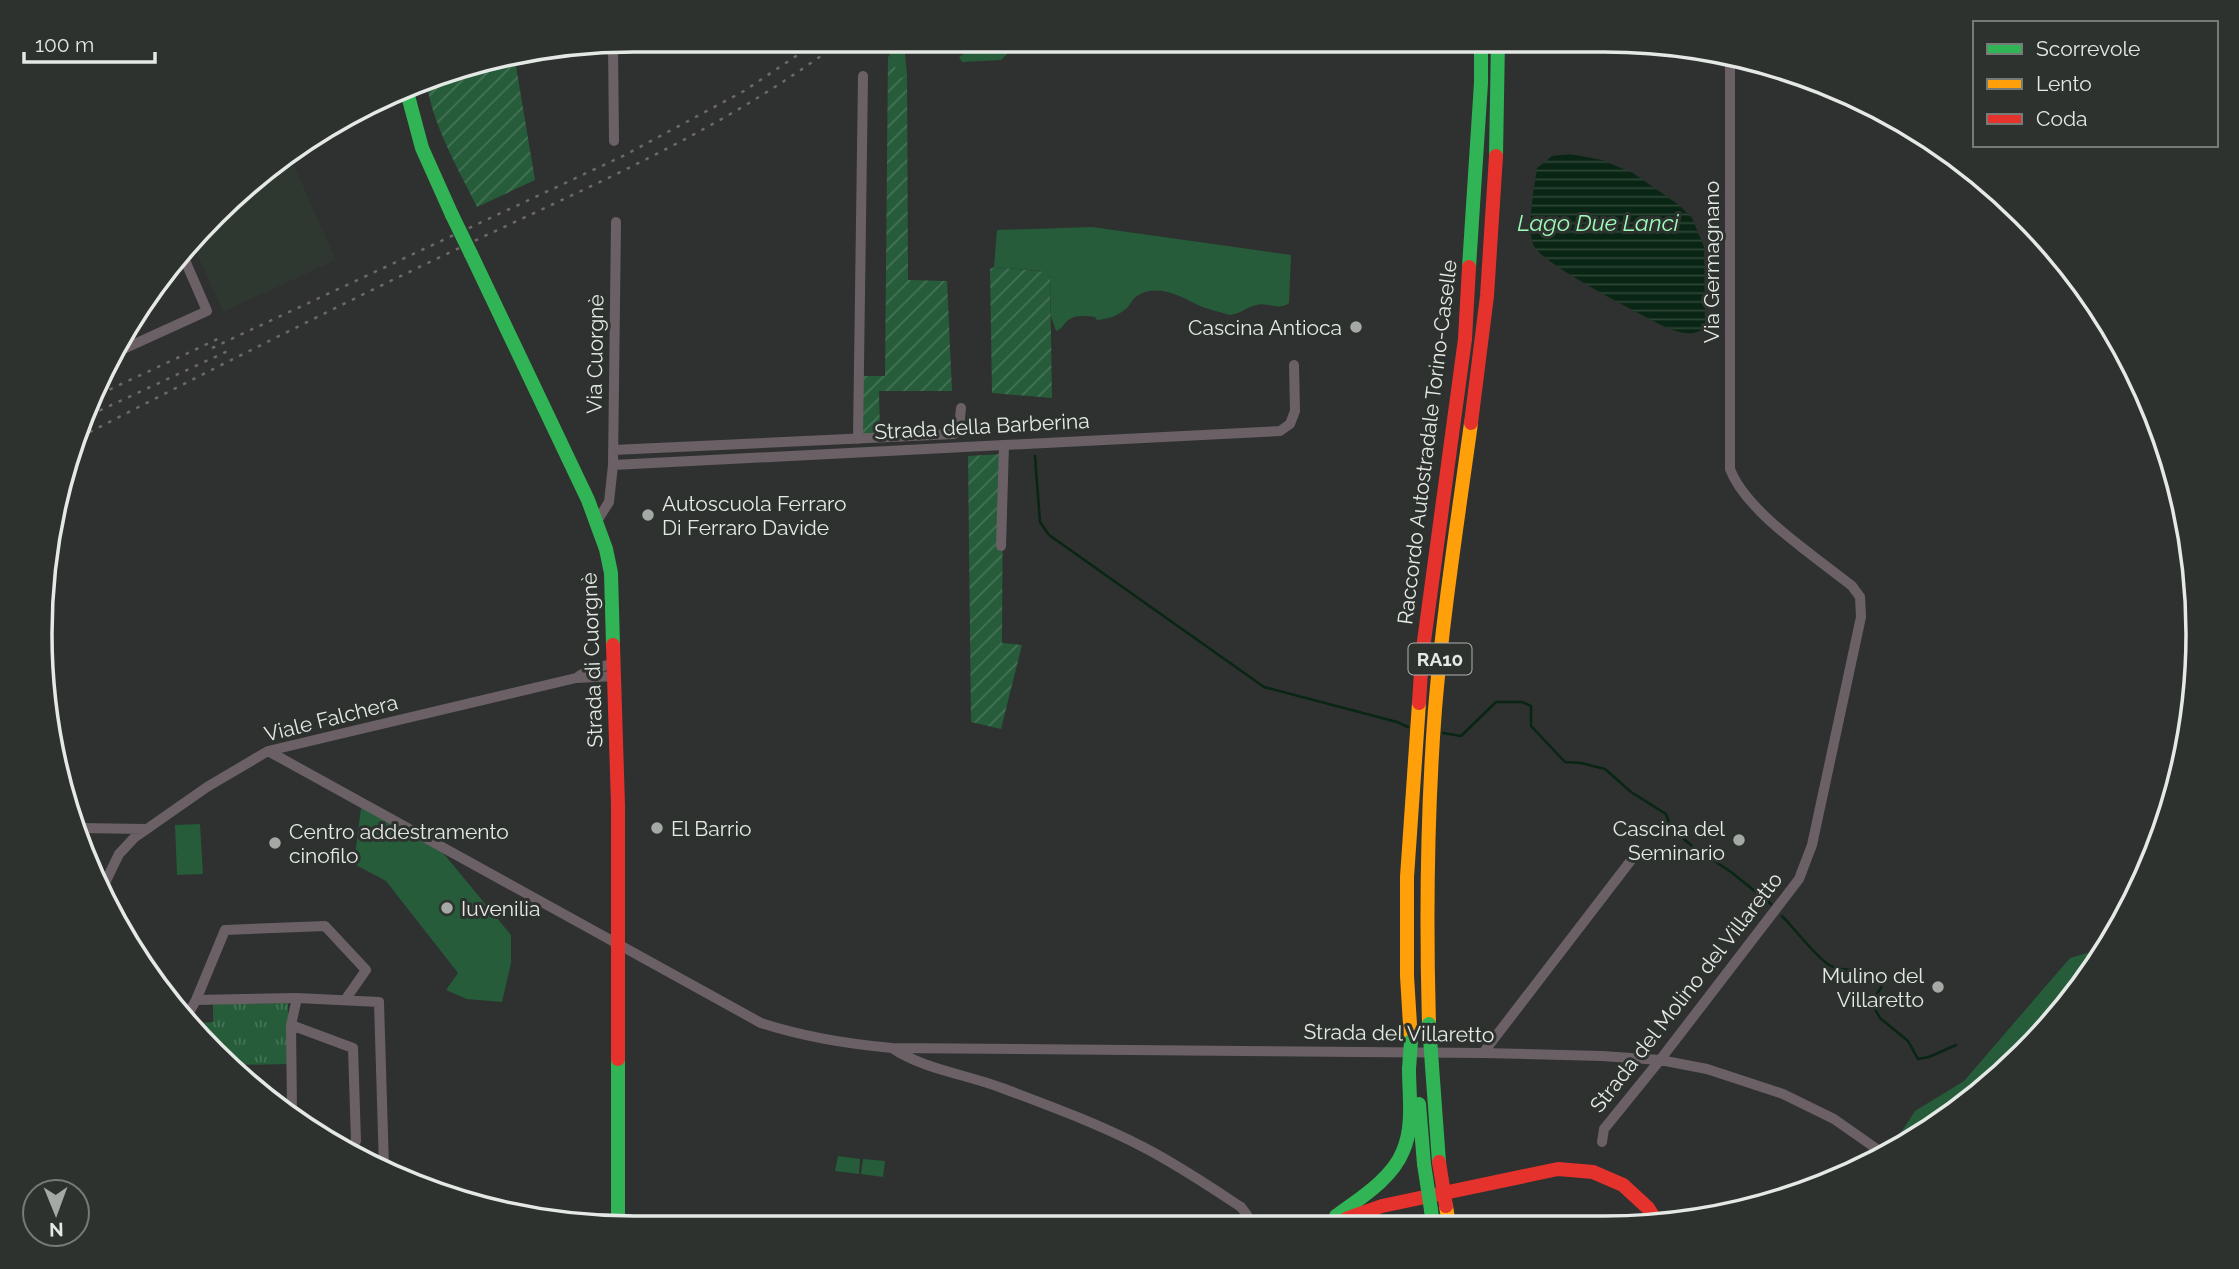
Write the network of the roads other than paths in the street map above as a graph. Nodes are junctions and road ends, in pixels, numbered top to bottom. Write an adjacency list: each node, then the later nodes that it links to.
1 (1481, 52): 37 (main road, Raccordo Autostradale Torino-Caselle / RA10, bridge)
2 (1498, 52): 49 (main road, Raccordo Autostradale Torino-Caselle / RA10, bridge)
3 (613, 53): 7 (street)
4 (1730, 67): 17 (street, Via Germagnano)
5 (863, 76): 13 (street, Strada della Barberina)
6 (409, 98): 19 (main road, Strada di Cuorgnè, bridge)
7 (614, 141)
8 (616, 222): 15 (street, Via Cuorgnè)
9 (186, 264): 10 (street)
10 (128, 347)
11 (1294, 365): 14 (street, Strada della Barberina)
12 (961, 408): 13 (street, Strada della Barberina)
13 (858, 439): 15 (street, Strada della Barberina)
14 (1004, 445): 16 (street, Strada della Barberina); 21 (street)
15 (613, 450): 16 (street, Via Cuorgnè)
16 (613, 465): 18 (street, Via Cuorgnè)
17 (1730, 468): 36 (street, Strada del Molino del Villaretto)
18 (612, 486): 19 (street); 20 (street, Via Cuorgnè)
19 (588, 500): 20 (main road, Strada di Cuorgnè)
20 (597, 521): 22 (main road, Strada di Cuorgnè)
21 (1001, 547)
22 (615, 669): 23 (street, Viale Falchera); 28 (main road, Strada di Cuorgnè)
23 (268, 751): 25 (street, Viale Falchera); 28 (street, Strada del Villaretto)
24 (85, 828): 25 (street)
25 (146, 829): 27 (street, Viale Falchera)
26 (1632, 859): 35 (street)
27 (107, 880)
28 (617, 945): 34 (street, Strada del Villaretto); 44 (main road, Strada di Cuorgnè)
29 (298, 998): 30 (street); 31 (street); 33 (street)
30 (196, 1000): 31 (street); 32 (street)
31 (345, 1000): 42 (street)
32 (190, 1010)
33 (291, 1026): 38 (street); 39 (street)
34 (892, 1048): 35 (street, Strada del Villaretto); 45 (street, Strada del Villaretto)
35 (1483, 1053): 36 (street, Strada del Villaretto)
36 (1660, 1060): 40 (street, Strada del Molino del Villaretto); 41 (street, Strada del Villaretto)
37 (1411, 1069): 46 (main road); 48 (main road, Raccordo Autostradale Torino-Caselle / RA10, bridge)
38 (293, 1105)
39 (356, 1141)
40 (1602, 1142)
41 (1876, 1149)
42 (382, 1158)
43 (1653, 1214): 47 (main road)
44 (618, 1216)
45 (1247, 1216)
46 (1336, 1216)
47 (1354, 1216)
48 (1432, 1216)
49 (1449, 1216)

